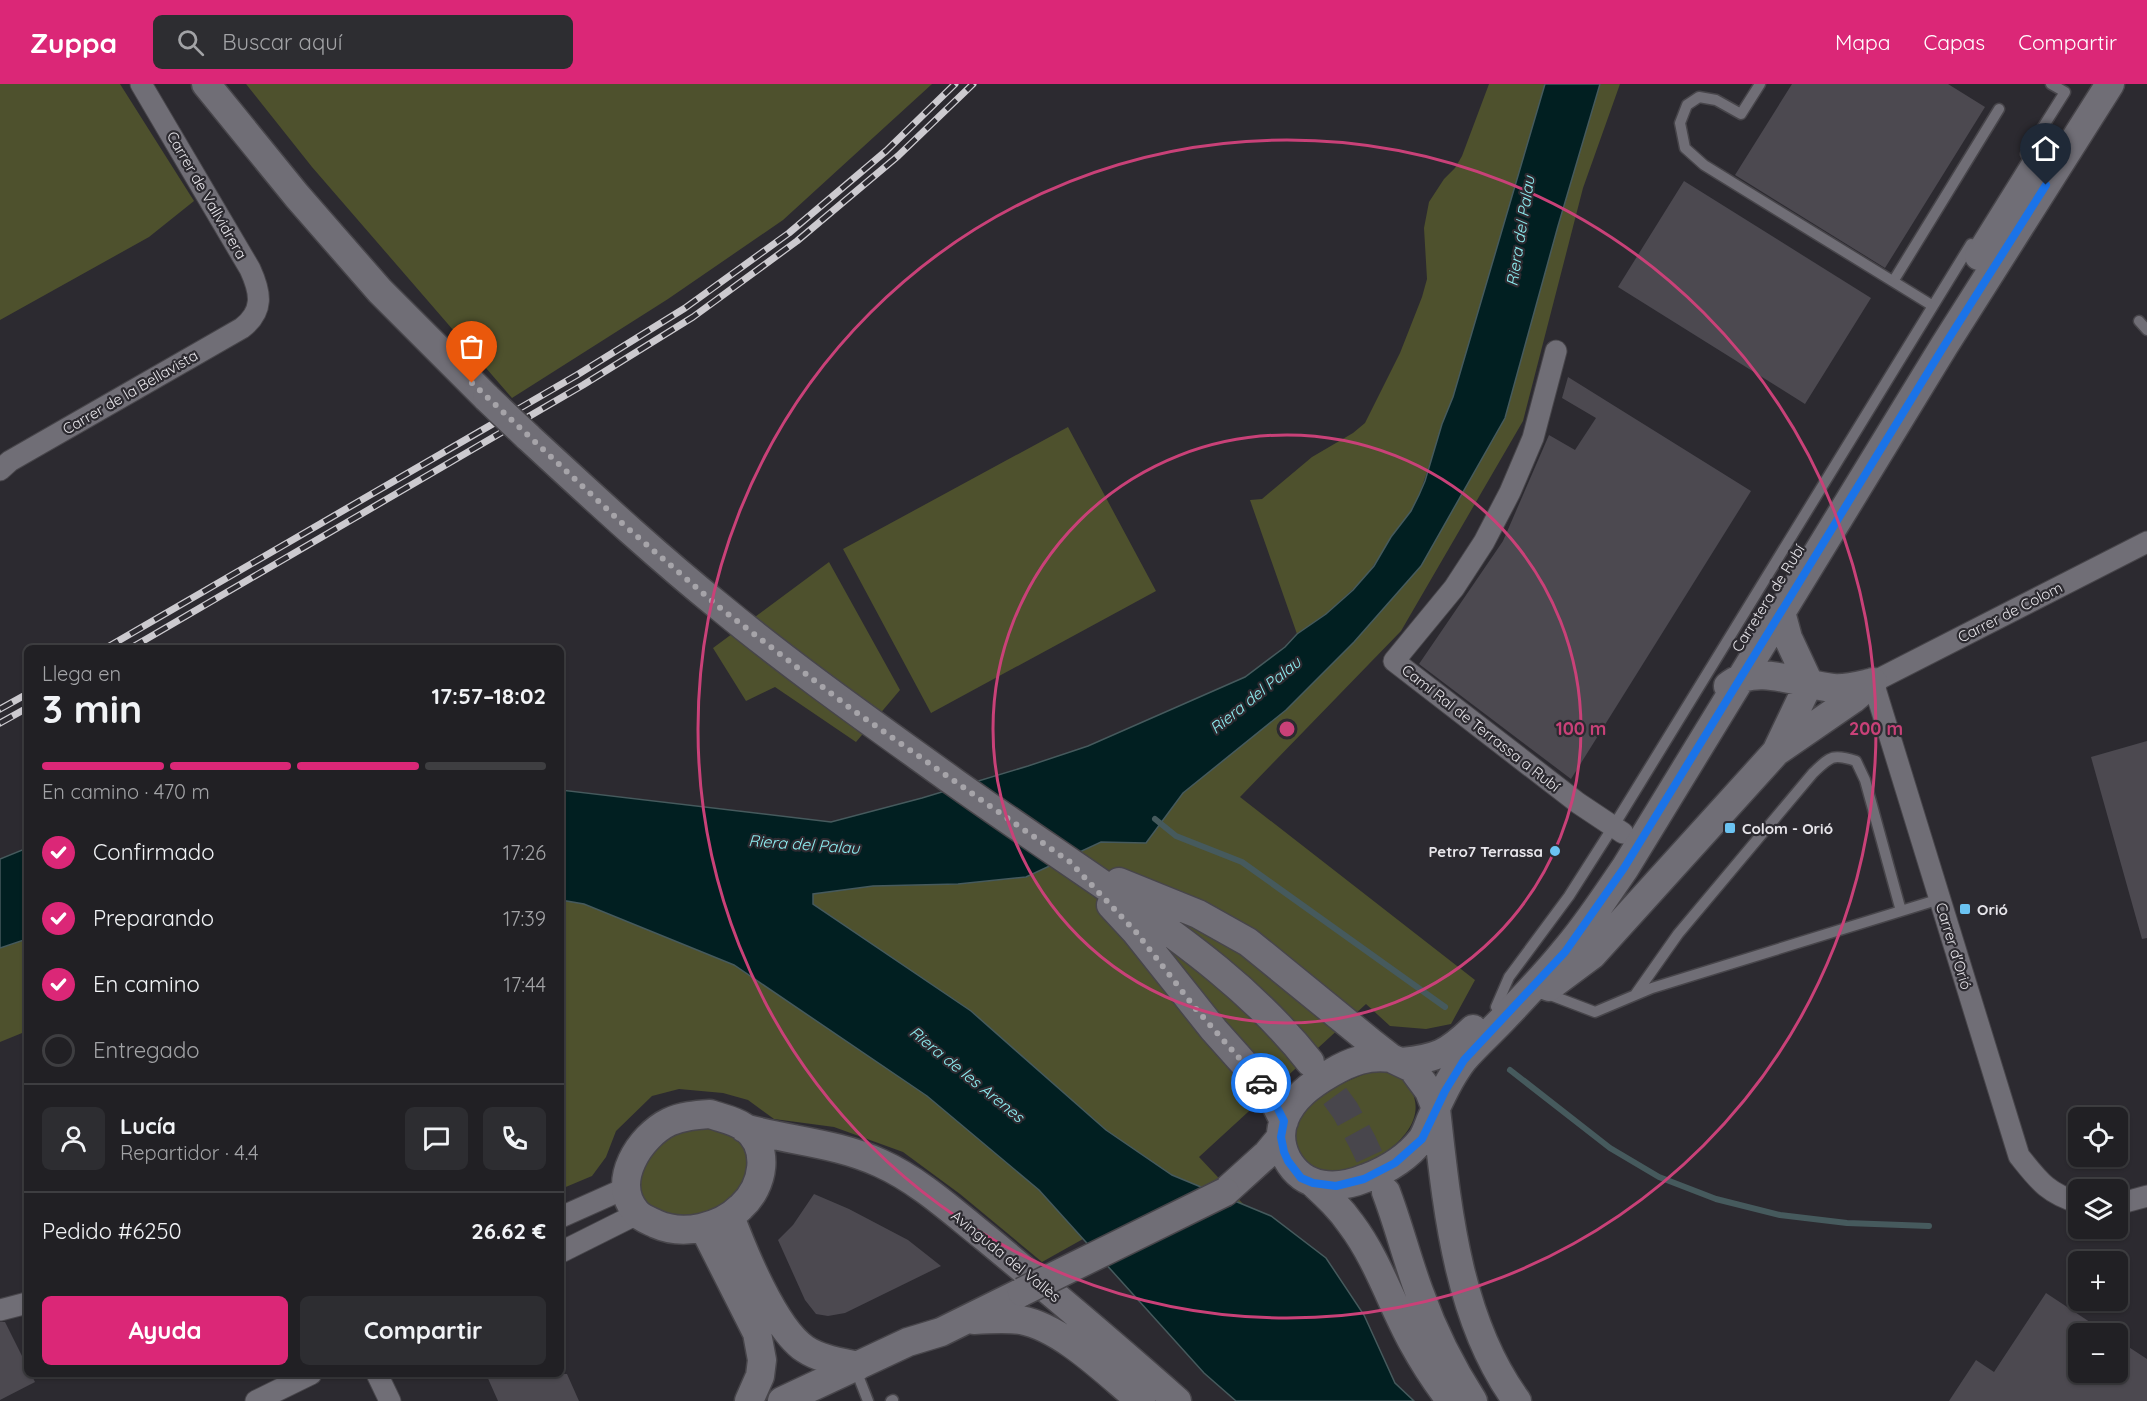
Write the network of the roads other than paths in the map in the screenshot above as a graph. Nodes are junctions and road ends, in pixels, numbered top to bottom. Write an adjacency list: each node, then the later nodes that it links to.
1 (141, 84): 12 (street, Carrer de Vallvidrera)
2 (206, 84): 25 (main road, bridge)
3 (1760, 84): 10 (lane)
4 (2052, 84): 6 (lane)
5 (2110, 84): 18 (main road, Carretera de Rubí)
6 (2076, 88): 8 (lane); 23 (main road, Carretera de Rubí)
7 (1999, 109): 10 (lane)
8 (2022, 160)
9 (1976, 236): 11 (lane)
10 (1894, 280): 11 (lane)
11 (1933, 306): 24 (lane)
12 (256, 310): 16 (street, Carrer de la Bellavista)
13 (2139, 321): 14 (lane)
14 (2147, 330)
15 (1556, 351): 24 (street, Camí Ral de Terrassa a Rubí)
16 (0, 470)
17 (2147, 542): 20 (street, Carrer de Colom)
18 (1781, 612): 19 (main road, Carretera de Rubí); 21 (main road)
19 (1739, 679): 21 (main road); 23 (main road); 31 (main road, Carretera de Rubí)
20 (1873, 682): 21 (main road); 22 (main road); 26 (street, Carrer d'Orió)
21 (1809, 683): 22 (main road)
22 (1776, 752): 29 (main road)
23 (1665, 768): 24 (main road, Carretera de Rubí)
24 (1618, 830): 31 (main road, Carretera de Rubí)
25 (1070, 862): 28 (main road); 28 (main road)
26 (1940, 899): 27 (lane); 43 (street, Carrer d'Orió)
27 (1901, 911): 30 (lane); 30 (lane)
28 (1147, 915): 32 (main road); 33 (main road); 36 (main road)
29 (1543, 993): 30 (lane); 31 (main road)
30 (1635, 995)
31 (1501, 1012): 32 (main road, Carretera de Rubí); 34 (main road, Carretera de Rubí)
32 (1396, 1060): 34 (main road); 36 (main road)
33 (1310, 1062)
34 (1432, 1106): 39 (main road); 68 (main road)
35 (744, 1128): 37 (main road, Avinguda del Vallès); 38 (main road); 44 (main road)
36 (1282, 1129): 39 (main road); 40 (main road)
37 (817, 1143): 38 (main road); 64 (main road, Avinguda del Vallès)
38 (760, 1178): 47 (main road)
39 (1307, 1180): 40 (main road); 65 (main road)
40 (1225, 1192): 53 (main road, bridge)
41 (1386, 1192): 48 (main road)
42 (2147, 1196): 45 (street)
43 (2068, 1198)
44 (632, 1201): 46 (street); 49 (main road); 50 (street)
45 (2128, 1201)
46 (564, 1216)
47 (730, 1216): 49 (main road); 54 (main road)
48 (1399, 1225): 66 (main road); 67 (main road)
49 (704, 1228): 59 (main road)
50 (564, 1250)
51 (24, 1304): 52 (street)
52 (0, 1310)
53 (954, 1326): 54 (main road); 63 (main road)
54 (864, 1376): 60 (main road); 61 (main road); 62 (main road)
55 (305, 1377): 57 (street)
56 (378, 1377): 58 (street)
57 (256, 1401)
58 (390, 1401)
59 (749, 1401)
60 (782, 1401)
61 (818, 1401)
62 (823, 1401)
63 (1141, 1401)
64 (1177, 1401)
65 (1451, 1401)
66 (1473, 1401)
67 (1492, 1401)
68 (1516, 1401)

